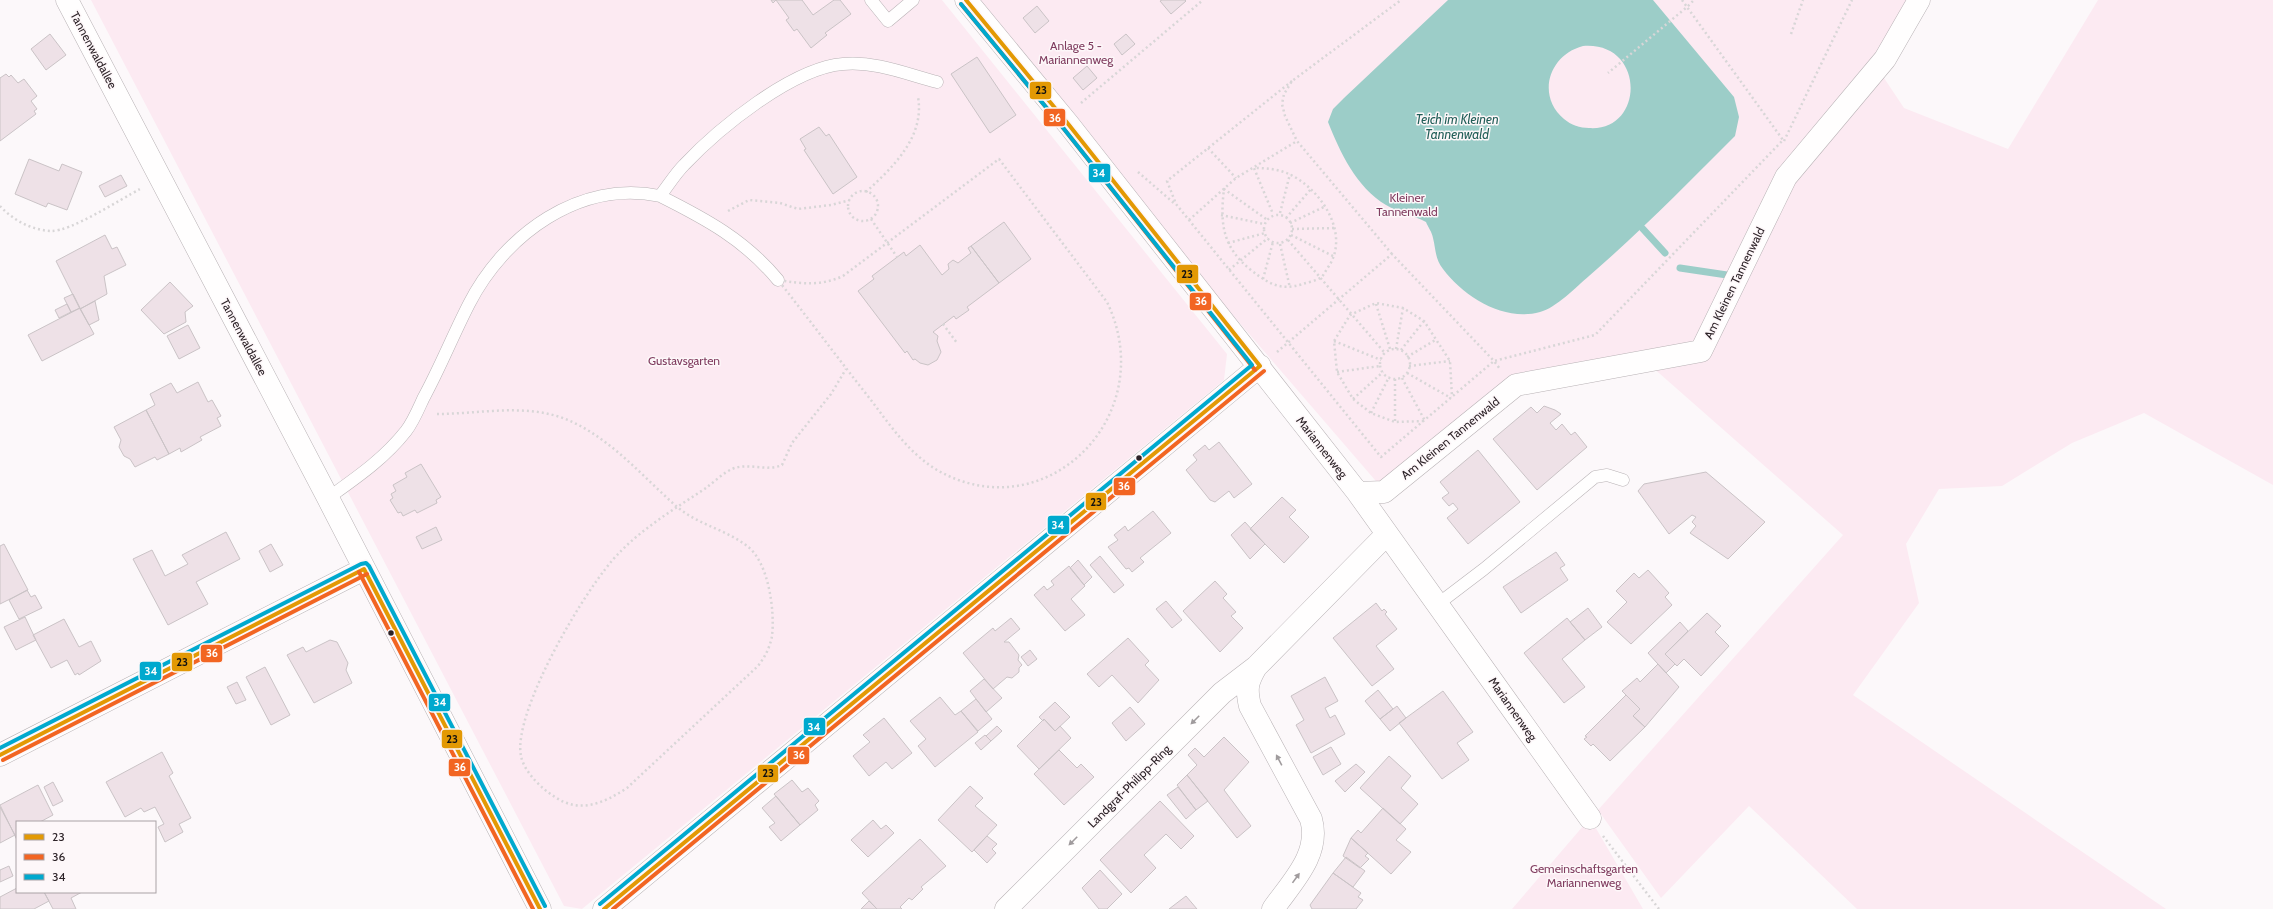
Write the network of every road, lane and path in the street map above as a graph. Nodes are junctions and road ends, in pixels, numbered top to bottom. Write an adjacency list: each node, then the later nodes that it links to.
1 (68, 0): 25 (street, Tannenwaldallee)
2 (871, 0): 3 (lane)
3 (913, 0)
4 (966, 0): 81 (street, Mariannenweg)
5 (1203, 0): 19 (path)
6 (1401, 0): 12 (path)
7 (1682, 0): 13 (path)
8 (1694, 0): 13 (path)
9 (1803, 0): 14 (path)
10 (1852, 0): 20 (path)
11 (1919, 0): 98 (street, Am Kleinen Tannenwald)
12 (1397, 1): 17 (path)
13 (1688, 7): 15 (path); 20 (path)
14 (1791, 34)
15 (1608, 73)
16 (912, 76): 18 (lane); 29 (path); 30 (lane)
17 (1292, 81): 21 (path); 22 (path)
18 (937, 82)
19 (1077, 107)
20 (1783, 140): 80 (path)
21 (1297, 141): 23 (path); 54 (path)
22 (1208, 148): 26 (path); 40 (path)
23 (1254, 168): 24 (path); 26 (path); 35 (path)
24 (1290, 174): 28 (path); 34 (path)
25 (161, 177): 32 (path); 99 (street, Tannenwaldallee)
26 (1236, 178): 27 (path)
27 (1224, 189): 36 (path); 39 (path); 40 (path)
28 (1311, 189): 33 (path); 37 (path)
29 (866, 192): 31 (path); 38 (path)
30 (660, 196): 42 (lane); 93 (lane)
31 (850, 200): 38 (path); 42 (path)
32 (0, 206)
33 (1326, 206): 41 (path); 44 (path)
34 (1280, 213): 35 (path); 37 (path)
35 (1273, 214): 39 (path)
36 (1221, 215): 43 (path); 52 (path)
37 (1286, 218): 41 (path)
38 (871, 219): 51 (path)
39 (1266, 219): 43 (path)
40 (1189, 220): 58 (path)
41 (1290, 223): 45 (path)
42 (713, 224): 61 (lane)
43 (1264, 224): 46 (path)
44 (1336, 228): 45 (path); 56 (path)
45 (1292, 229): 47 (path)
46 (1265, 233): 48 (path); 52 (path)
47 (1291, 235): 49 (path); 56 (path)
48 (1268, 238): 50 (path); 57 (path)
49 (1288, 240): 53 (path); 59 (path)
50 (1273, 242): 53 (path); 60 (path)
51 (887, 243): 55 (path); 61 (path); 84 (path)
52 (1228, 243): 57 (path)
53 (1280, 244): 62 (path)
54 (1392, 254): 63 (path); 80 (path)
55 (897, 257)
56 (1335, 257): 59 (path)
57 (1240, 261): 58 (path); 60 (path)
58 (1229, 270): 72 (path)
59 (1320, 278): 62 (path); 63 (path)
60 (1263, 279): 62 (path)
61 (778, 280): 84 (path)
62 (1290, 288)
63 (1339, 300): 66 (path); 72 (path)
64 (1376, 303): 65 (path); 66 (path); 73 (path)
65 (1403, 308): 67 (path); 74 (path)
66 (1350, 315): 70 (path); 76 (path)
67 (1424, 321): 69 (path); 75 (path)
68 (943, 324): 71 (path)
69 (1437, 339): 77 (path); 79 (path)
70 (1334, 341): 78 (path); 85 (path)
71 (957, 343)
72 (1288, 343): 81 (path); 95 (path)
73 (1390, 349): 74 (path); 76 (path)
74 (1396, 349): 75 (path)
75 (1401, 350): 77 (path)
76 (1384, 352): 78 (path)
77 (1408, 357): 83 (path)
78 (1381, 360): 82 (path)
79 (1450, 361): 83 (path); 91 (path)
80 (1494, 361): 91 (path)
81 (1260, 366): 98 (street, Mariannenweg); 108 (street)
82 (1380, 366): 85 (path); 86 (path)
83 (1409, 366): 87 (path)
84 (846, 369): 100 (path)
85 (1338, 372): 92 (path)
86 (1383, 372): 88 (path); 92 (path)
87 (1407, 373): 89 (path); 91 (path)
88 (1389, 377): 90 (path); 94 (path)
89 (1402, 378): 90 (path); 95 (path)
90 (1395, 379): 96 (path)
91 (1452, 398): 95 (path)
92 (1353, 399): 94 (path)
93 (420, 406): 99 (lane); 100 (path)
94 (1372, 413): 96 (path)
95 (1425, 421): 96 (path)
96 (1395, 422)
97 (1623, 480): 103 (lane)
98 (1358, 493): 101 (street, Mariannenweg)
99 (328, 498): 102 (street, Tannenwaldallee)
100 (678, 507): 100 (path)
101 (1387, 534): 103 (street, Mariannenweg); 104 (street, Landgraf-Philipp-Ring)
102 (364, 569): 105 (street); 107 (street, Tannenwaldallee)
103 (1438, 604): 106 (street, Mariannenweg)
104 (1256, 667): 109 (street, Landgraf-Philipp-Ring, one-way to 109); 110 (street, Landgraf-Philipp-Ring, one-way to 104)
105 (0, 755)
106 (1590, 818): 111 (path)
107 (540, 909)
108 (604, 909)
109 (1006, 909)
110 (1273, 909)
111 (1659, 909)

